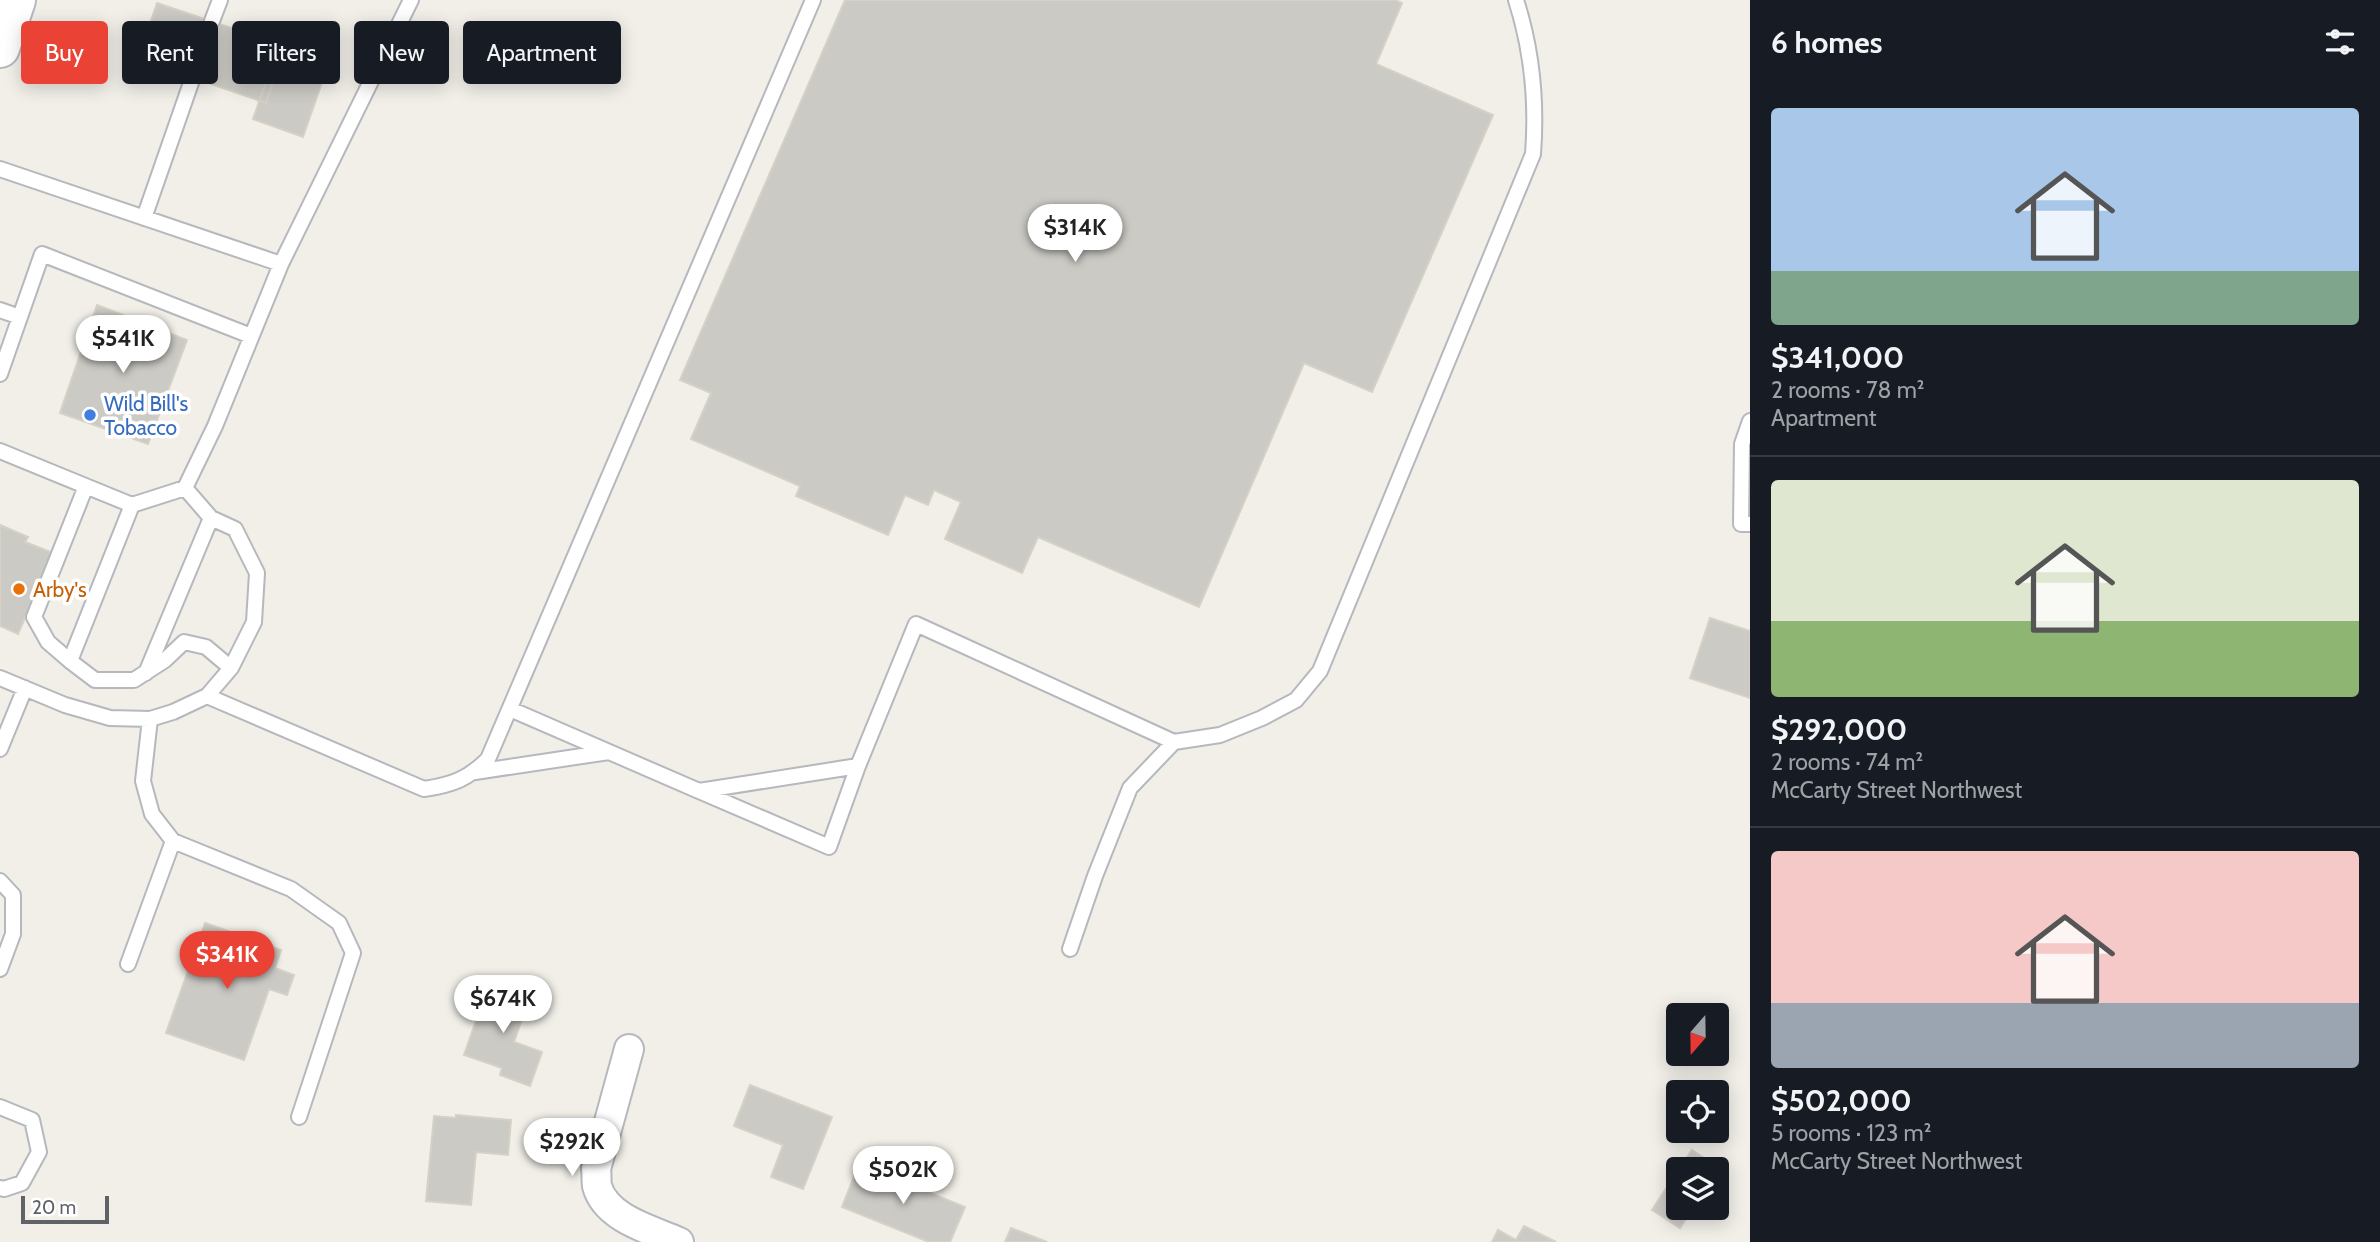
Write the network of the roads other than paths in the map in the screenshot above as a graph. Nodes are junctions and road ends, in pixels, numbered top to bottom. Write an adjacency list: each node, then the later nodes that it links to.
1 (16, 0): 7 (main road)
2 (220, 0): 6 (lane)
3 (411, 0): 11 (lane)
4 (813, 0): 30 (lane)
5 (1516, 0): 32 (lane)
6 (212, 21)
7 (0, 47)
8 (191, 84): 10 (lane)
9 (0, 169): 10 (lane)
10 (144, 218): 11 (lane)
11 (281, 264): 14 (lane)
12 (0, 310): 13 (lane)
13 (20, 317): 14 (lane); 15 (lane)
14 (251, 336): 20 (lane)
15 (0, 374)
16 (1750, 421): 17 (lane)
17 (1746, 445): 23 (lane)
18 (0, 451): 19 (lane)
19 (86, 486): 21 (lane); 24 (lane)
20 (185, 488): 21 (lane); 22 (lane)
21 (132, 505): 24 (lane)
22 (211, 518): 25 (lane); 26 (lane)
23 (1750, 524)
24 (70, 661): 26 (lane)
25 (231, 668): 26 (lane); 29 (lane)
26 (146, 674)
27 (0, 678): 28 (lane)
28 (24, 688): 31 (lane); 33 (lane)
29 (207, 696): 31 (lane); 36 (lane)
30 (510, 709): 34 (lane); 36 (lane)
31 (150, 719): 38 (lane)
32 (1174, 743): 35 (lane); 40 (lane)
33 (0, 749)
34 (610, 752): 36 (lane); 37 (lane)
35 (858, 766): 37 (lane); 37 (lane)
36 (475, 772)
37 (699, 791)
38 (173, 841): 41 (lane); 45 (lane)
39 (0, 881): 42 (lane)
40 (1070, 949)
41 (128, 964)
42 (0, 968)
43 (629, 1049): 47 (street)
44 (0, 1107): 46 (lane)
45 (299, 1117)
46 (0, 1188)
47 (679, 1242)

